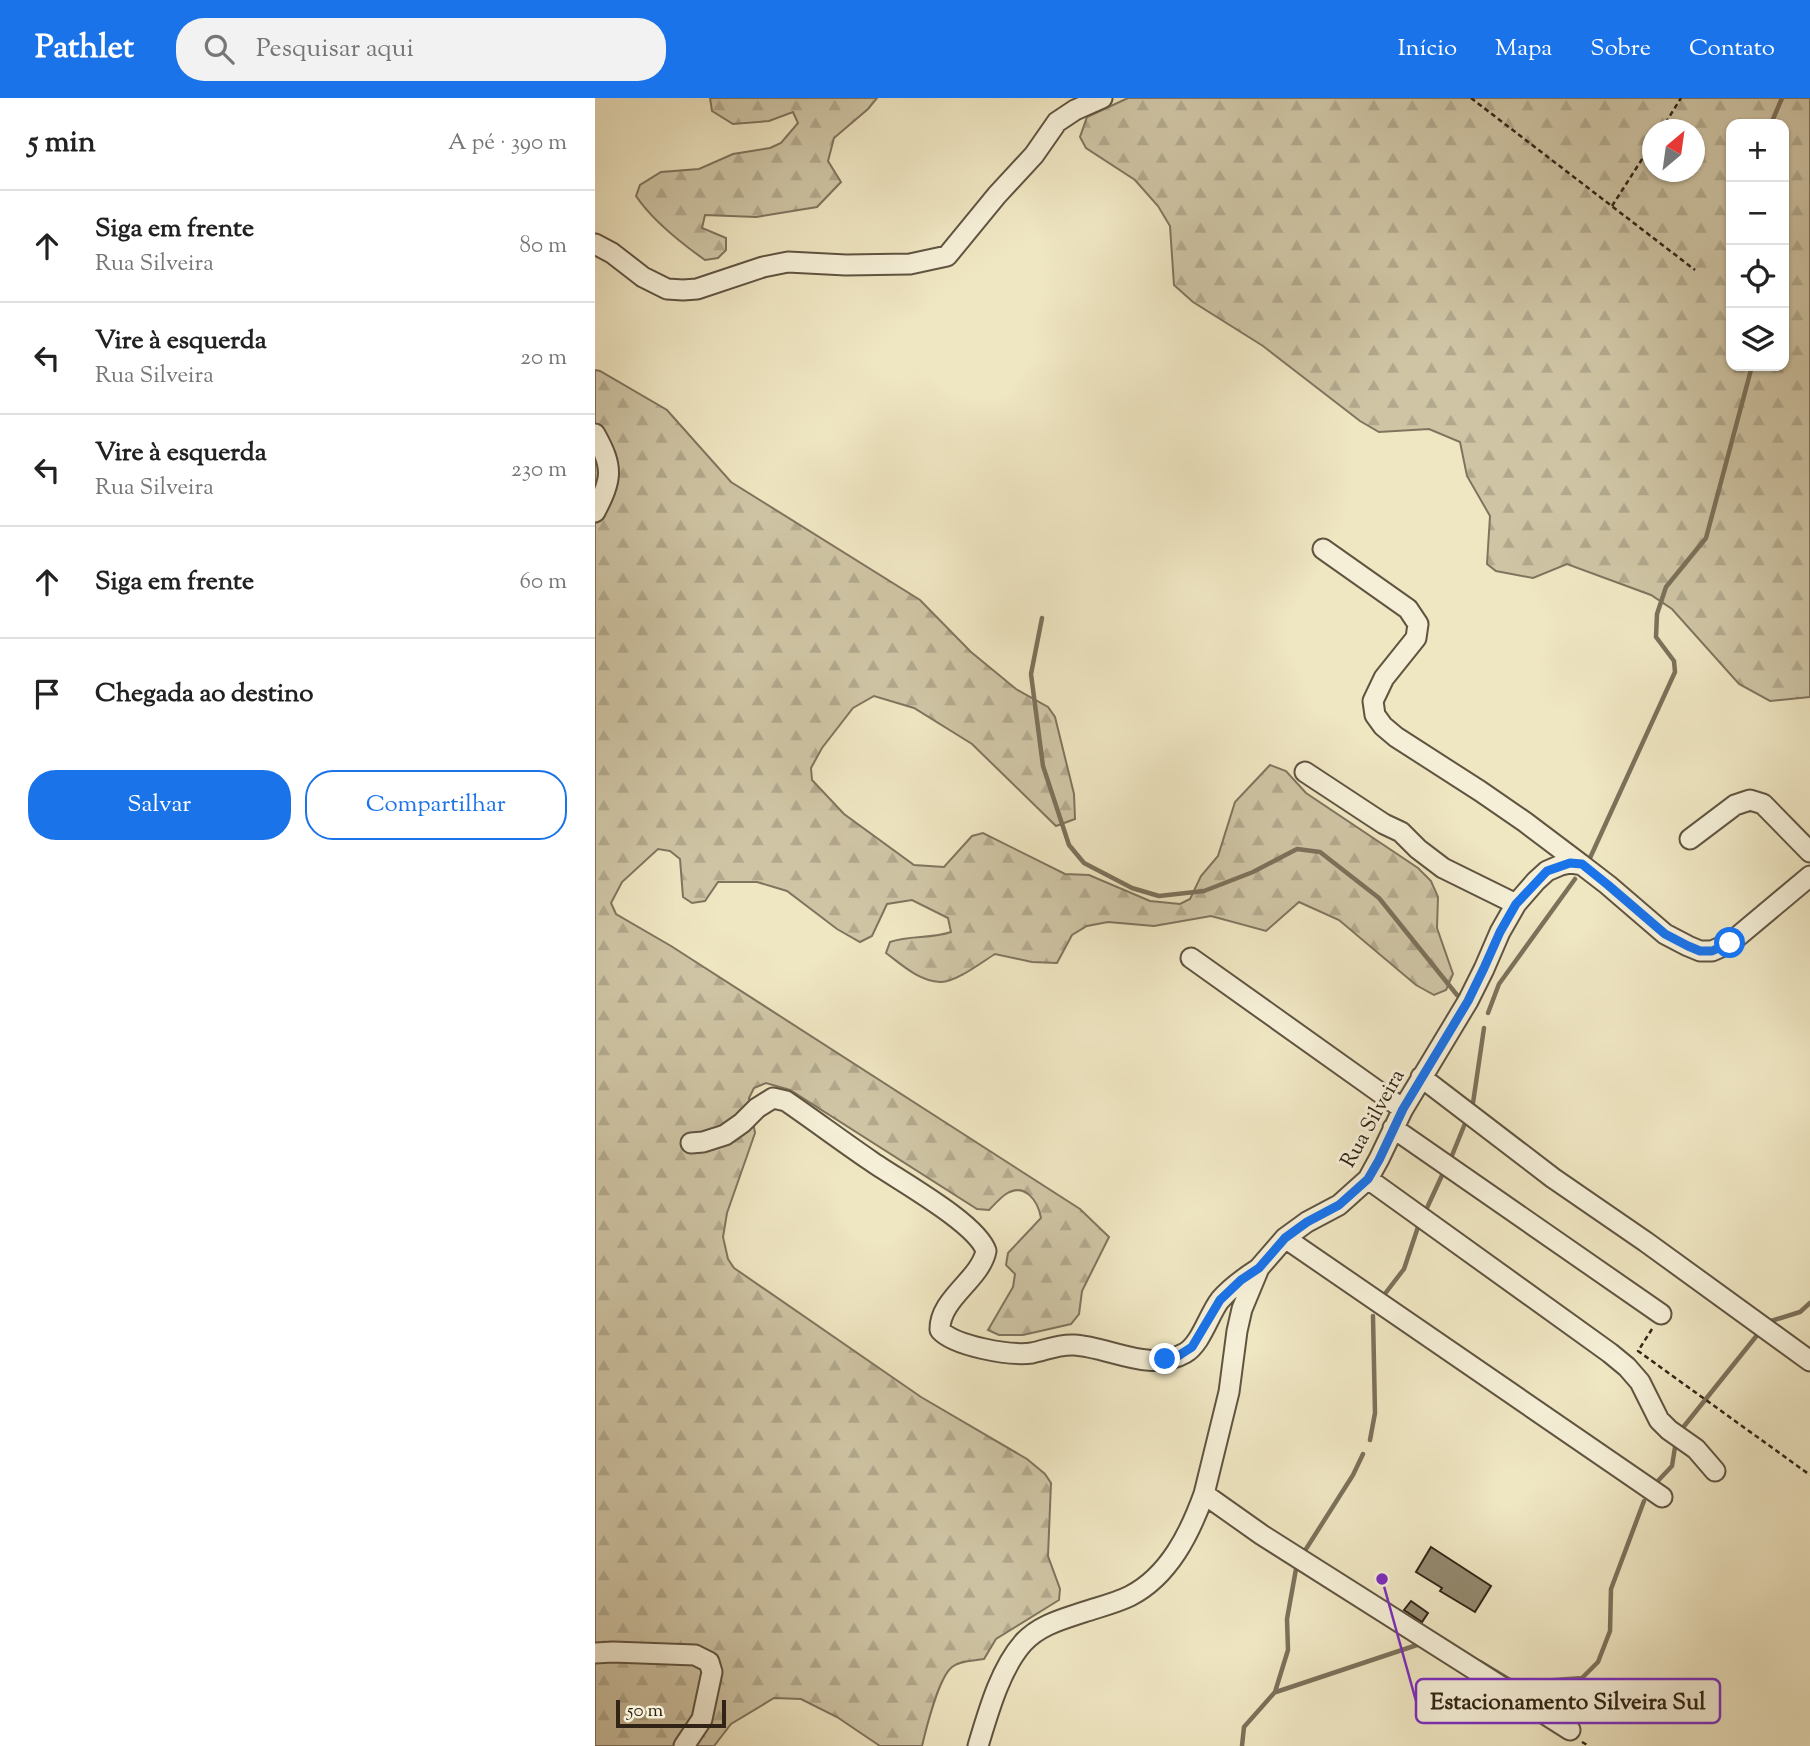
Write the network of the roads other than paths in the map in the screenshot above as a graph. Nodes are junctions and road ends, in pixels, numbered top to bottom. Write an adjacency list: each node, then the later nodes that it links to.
1 (1102, 98): 2 (street)
2 (595, 244)
3 (595, 434): 4 (street)
4 (595, 512)
5 (1323, 549): 9 (street)
6 (1305, 772): 11 (street)
7 (1690, 839): 8 (street)
8 (1810, 852)
9 (1582, 864): 10 (street); 11 (street, Rua Silveira)
10 (1810, 876)
11 (1516, 904): 13 (street, Rua Silveira)
12 (1191, 958): 14 (street)
13 (1421, 1077): 14 (street, Rua Silveira); 21 (street)
14 (1403, 1109): 15 (street, Rua Silveira)
15 (1393, 1128): 17 (street, Rua Silveira); 20 (street)
16 (691, 1143): 19 (street)
17 (1368, 1179): 18 (street, Rua Silveira); 22 (street)
18 (1285, 1238): 19 (street, Rua Silveira); 24 (street)
19 (1259, 1268): 23 (street, Rua Silveira)
20 (1661, 1314)
21 (1810, 1361)
22 (1715, 1471)
23 (1204, 1494): 26 (street); 28 (street, Rua Silveira)
24 (1662, 1497)
25 (595, 1653): 27 (street)
26 (1570, 1730)
27 (684, 1746)
28 (978, 1746)

